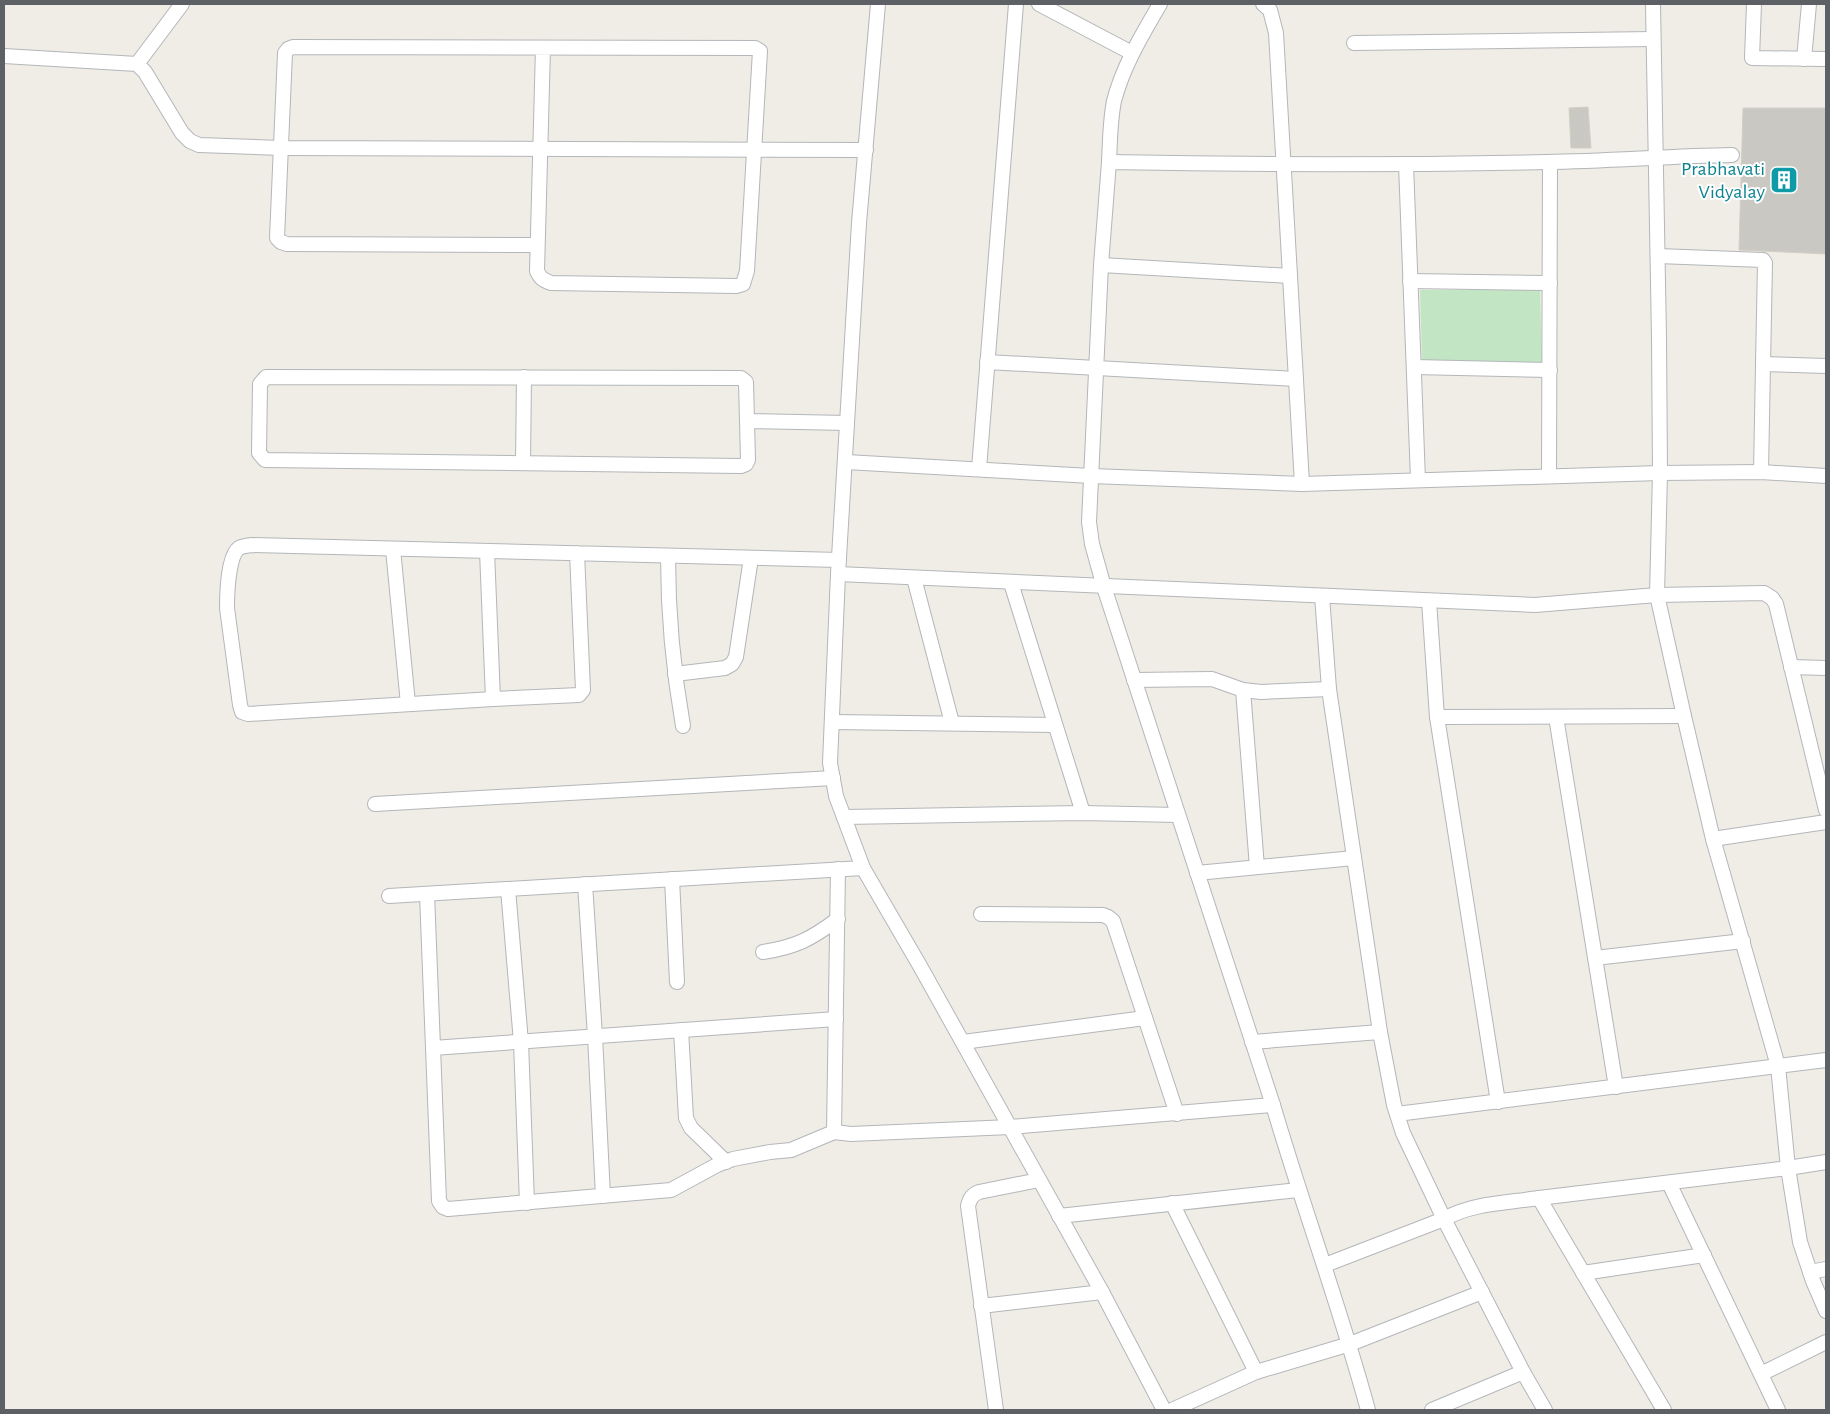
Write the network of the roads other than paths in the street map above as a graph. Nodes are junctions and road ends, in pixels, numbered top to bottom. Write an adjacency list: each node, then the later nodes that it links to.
1 (182, 4): 17 (street)
2 (878, 4): 21 (street)
3 (1016, 4): 34 (street)
4 (1039, 4): 13 (street)
5 (1160, 4): 13 (street)
6 (1263, 4): 27 (street)
7 (1653, 4): 10 (street)
8 (1754, 4): 15 (street)
9 (1809, 4): 15 (street)
10 (1653, 39): 11 (street); 23 (street)
11 (1354, 43)
12 (543, 48): 18 (street); 19 (street); 20 (street)
13 (1132, 53): 24 (street)
14 (4, 56): 17 (street)
15 (1804, 59): 16 (street)
16 (1826, 59)
17 (137, 64): 18 (street)
18 (281, 148): 19 (street); 28 (street)
19 (540, 149): 20 (street); 28 (street)
20 (756, 150): 21 (street); 28 (street)
21 (866, 150): 43 (street)
22 (1732, 155): 23 (street)
23 (1656, 157): 25 (street); 29 (street)
24 (1109, 162): 27 (street); 30 (street)
25 (1550, 162): 26 (street); 33 (street)
26 (1406, 164): 27 (street); 32 (street)
27 (1284, 165): 31 (street)
28 (537, 245)
29 (1658, 256): 35 (street); 48 (street)
30 (1101, 265): 31 (street); 38 (street)
31 (1290, 276): 41 (street)
32 (1410, 280): 33 (street); 37 (street)
33 (1550, 283): 39 (street)
34 (987, 362): 38 (street); 46 (street)
35 (1763, 364): 36 (street); 47 (street)
36 (1826, 366)
37 (1414, 367): 39 (street); 52 (street)
38 (1096, 368): 41 (street); 49 (street)
39 (1550, 370): 50 (street)
40 (524, 377): 42 (street); 45 (street); 45 (street)
41 (1296, 379): 53 (street)
42 (747, 421): 43 (street); 45 (street)
43 (847, 423): 44 (street)
44 (846, 462): 46 (street); 59 (street)
45 (523, 463)
46 (979, 469): 49 (street)
47 (1761, 472): 48 (street); 51 (street)
48 (1660, 473): 50 (street); 63 (street)
49 (1091, 476): 53 (street); 62 (street)
50 (1549, 476): 52 (street)
51 (1826, 476)
52 (1418, 480): 53 (street)
53 (1302, 484)
54 (393, 549): 55 (street); 73 (street); 73 (street)
55 (487, 551): 56 (street); 72 (street)
56 (577, 553): 57 (street); 72 (street)
57 (668, 556): 58 (street); 68 (street)
58 (750, 558): 59 (street); 68 (street)
59 (839, 567): 60 (street); 77 (street)
60 (914, 578): 61 (street); 78 (street)
61 (1010, 583): 62 (street); 79 (street)
62 (1104, 587): 64 (street); 69 (street)
63 (1657, 595): 65 (street); 66 (street); 74 (street)
64 (1322, 596): 65 (street); 70 (street)
65 (1429, 601): 75 (street)
66 (1791, 667): 67 (street); 83 (street)
67 (1826, 668)
68 (675, 674): 80 (street)
69 (1134, 680): 71 (street); 85 (street)
70 (1329, 689): 71 (street); 89 (street)
71 (1243, 690): 90 (street)
72 (493, 699): 73 (street)
73 (408, 704)
74 (1684, 716): 76 (street); 88 (street)
75 (1437, 717): 76 (street); 117 (street)
76 (1556, 717): 103 (street)
77 (832, 722): 78 (street); 81 (street)
78 (952, 723): 79 (street)
79 (1055, 724): 84 (street)
80 (683, 726)
81 (833, 778): 82 (street); 86 (street)
82 (375, 804)
83 (1826, 810)
84 (1082, 813): 85 (street); 86 (street)
85 (1178, 814): 93 (street)
86 (844, 817): 91 (street)
87 (1826, 822): 88 (street)
88 (1713, 839): 101 (street)
89 (1354, 858): 90 (street); 108 (street)
90 (1257, 867): 93 (street)
91 (863, 868): 92 (street); 111 (street)
92 (838, 869): 94 (street); 100 (street)
93 (1197, 873): 112 (street)
94 (672, 879): 95 (street); 104 (street)
95 (585, 884): 96 (street); 109 (street)
96 (508, 889): 97 (street); 110 (street)
97 (426, 894): 98 (street); 113 (street)
98 (388, 896)
99 (981, 914): 105 (street)
100 (838, 919): 102 (street); 106 (street)
101 (1743, 942): 103 (street); 115 (street)
102 (763, 952)
103 (1595, 958): 116 (street)
104 (677, 982)
105 (1145, 1018): 111 (street); 119 (street)
106 (836, 1019): 107 (street); 122 (street)
107 (681, 1030): 109 (street); 123 (street)
108 (1380, 1032): 112 (street); 120 (street)
109 (595, 1036): 110 (street); 129 (street)
110 (521, 1042): 113 (street); 131 (street)
111 (963, 1042): 121 (street)
112 (1252, 1042): 118 (street)
113 (433, 1048): 131 (street)
114 (1826, 1060): 115 (street)
115 (1778, 1066): 116 (street); 125 (street)
116 (1616, 1087): 117 (street)
117 (1498, 1102): 120 (street)
118 (1272, 1105): 119 (street); 128 (street)
119 (1177, 1114): 121 (street)
120 (1397, 1114): 134 (street)
121 (1010, 1127): 122 (street); 126 (street)
122 (834, 1132): 123 (street)
123 (726, 1162): 129 (street)
124 (1826, 1162): 125 (street)
125 (1788, 1168): 127 (street); 139 (street)
126 (1039, 1180): 133 (street); 142 (street)
127 (1669, 1183): 130 (street); 135 (street)
128 (1298, 1190): 132 (street); 136 (street)
129 (603, 1196): 131 (street)
130 (1539, 1198): 134 (street); 138 (street)
131 (527, 1203)
132 (1172, 1203): 133 (street); 146 (street)
133 (1059, 1216): 140 (street)
134 (1444, 1219): 136 (street); 141 (street)
135 (1704, 1255): 138 (street); 148 (street)
136 (1325, 1265): 145 (street)
137 (1826, 1269): 139 (street)
138 (1583, 1272): 156 (street)
139 (1810, 1272): 143 (street)
140 (1102, 1292): 142 (street); 151 (street)
141 (1482, 1292): 145 (street); 147 (street)
142 (981, 1306): 150 (street)
143 (1826, 1311)
144 (1826, 1342): 148 (street)
145 (1350, 1344): 146 (street); 153 (street)
146 (1256, 1372): 152 (street)
147 (1523, 1372): 149 (street); 155 (street)
148 (1760, 1374): 157 (street)
149 (1459, 1405): 154 (street)
150 (996, 1410)
151 (1164, 1410)
152 (1172, 1410)
153 (1368, 1410)
154 (1432, 1410)
155 (1545, 1410)
156 (1664, 1410)
157 (1778, 1410)

